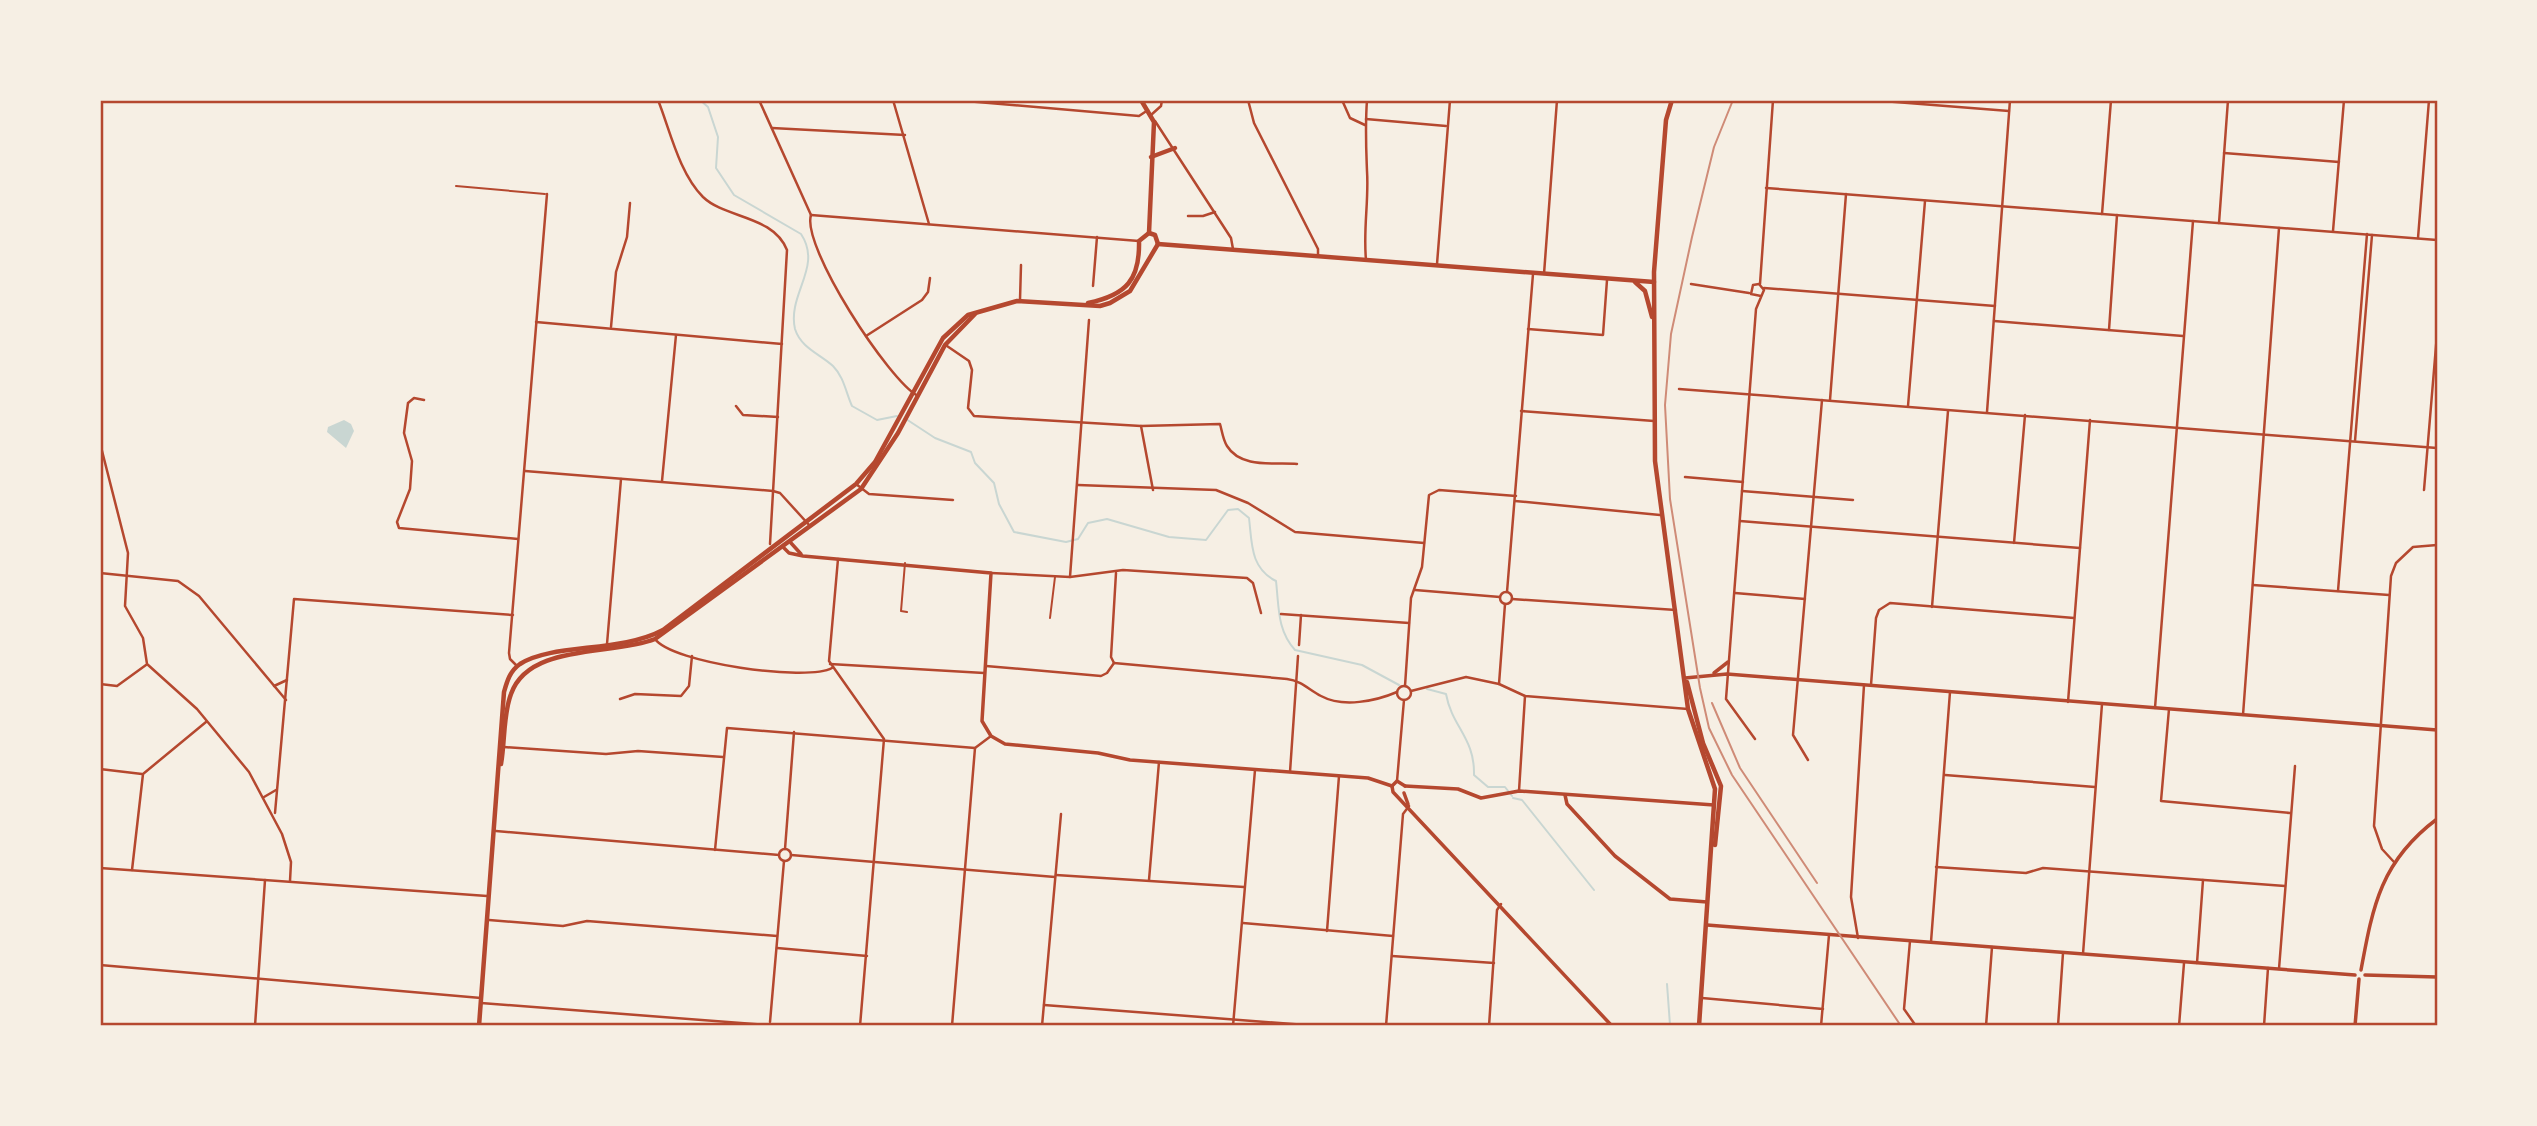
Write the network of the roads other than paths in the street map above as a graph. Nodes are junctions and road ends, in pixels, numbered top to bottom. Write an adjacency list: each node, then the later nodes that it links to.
1 (658, 100): 96 (street)
2 (759, 100): 26 (street)
3 (893, 100): 27 (street)
4 (954, 100): 20 (street)
5 (1141, 100): 20 (main road)
6 (1162, 100): 22 (street)
7 (1248, 100): 59 (street)
8 (1342, 100): 24 (street)
9 (1367, 100): 23 (street)
10 (1450, 100): 25 (street)
11 (1557, 100): 64 (street)
12 (1672, 100): 68 (main road)
13 (1773, 100): 33 (street)
14 (1870, 100): 21 (street)
15 (2010, 100): 21 (street)
16 (2111, 100): 40 (street)
17 (2228, 100): 29 (street)
18 (2344, 100): 31 (street)
19 (2429, 100): 52 (street)
20 (1148, 110): 22 (main road)
21 (2009, 111): 38 (street)
22 (1152, 117): 28 (street); 30 (main road)
23 (1366, 119): 24 (street); 25 (street)
24 (1365, 125): 60 (street)
25 (1448, 126): 62 (street)
26 (772, 128): 27 (street); 41 (street)
27 (905, 135): 46 (street)
28 (1175, 148): 30 (main road); 39 (street)
29 (2224, 153): 31 (street); 45 (street)
30 (1151, 157): 49 (main road)
31 (2340, 162): 48 (street)
32 (456, 187): 34 (lane)
33 (1766, 188): 35 (street); 74 (street)
34 (547, 194): 86 (street)
35 (1846, 194): 36 (street); 77 (street)
36 (1925, 200): 38 (street); 80 (street)
37 (631, 203): 88 (street)
38 (2002, 206): 40 (street); 82 (street)
39 (1215, 212): 43 (street); 57 (street)
40 (2102, 214): 42 (street)
41 (811, 215): 46 (street); 93 (street)
42 (2117, 215): 44 (street); 90 (street)
43 (1188, 216)
44 (2193, 221): 45 (street); 94 (street)
45 (2219, 223): 47 (street)
46 (929, 224): 51 (street)
47 (2279, 228): 48 (street); 116 (street)
48 (2333, 231): 50 (street)
49 (1149, 233): 54 (main road); 55 (main road)
50 (2370, 234): 52 (street); 117 (street)
51 (1097, 237): 54 (street); 70 (street)
52 (2418, 238): 53 (street)
53 (2437, 240)
54 (1139, 241): 56 (main road)
55 (1158, 244): 57 (main road); 58 (main road)
56 (1140, 249): 58 (main road); 81 (main road)
57 (1233, 250): 59 (main road)
58 (1151, 253): 81 (main road)
59 (1317, 257): 60 (main road)
60 (1366, 260): 62 (main road)
61 (1021, 265): 79 (street)
62 (1437, 265): 63 (main road)
63 (1533, 273): 64 (main road); 89 (street)
64 (1544, 274): 66 (main road)
65 (930, 278): 71 (street)
66 (1608, 279): 67 (main road); 89 (street)
67 (1629, 280): 68 (main road); 87 (main road)
68 (1654, 282): 87 (main road)
69 (1691, 284): 75 (street)
70 (1093, 286)
71 (929, 287): 72 (street); 93 (street)
72 (937, 287)
73 (1751, 287): 74 (street); 75 (street); 76 (street)
74 (1760, 287): 77 (street); 78 (street)
75 (1740, 290): 76 (street)
76 (1752, 295): 78 (street); 83 (street)
77 (1838, 295): 80 (street); 102 (street)
78 (1761, 296): 83 (street)
79 (1020, 301): 81 (main road); 95 (main road)
80 (1917, 301): 82 (street); 104 (street)
81 (1081, 304)
82 (1995, 306): 85 (street)
83 (1756, 309): 99 (street)
84 (1089, 320): 112 (street)
85 (1994, 321): 90 (street); 107 (street)
86 (536, 322): 88 (street); 122 (street)
87 (1654, 324): 111 (main road)
88 (611, 328): 91 (street)
89 (1528, 329): 106 (street)
90 (2109, 330): 94 (street)
91 (676, 334): 96 (street); 125 (street)
92 (2437, 334): 119 (street)
93 (866, 336): 98 (street)
94 (2183, 336): 114 (street)
95 (943, 343): 98 (main road); 112 (street)
96 (782, 344): 109 (street)
97 (1679, 390): 99 (street)
98 (915, 394): 115 (main road)
99 (1749, 394): 101 (street); 126 (street)
100 (424, 400): 146 (street)
101 (1822, 400): 102 (street); 135 (street)
102 (1830, 401): 104 (street)
103 (736, 406): 109 (street)
104 (1908, 407): 105 (street)
105 (1948, 410): 107 (street); 144 (street)
106 (1521, 411): 111 (street); 134 (street)
107 (1987, 412): 108 (street)
108 (2025, 415): 110 (street); 150 (street)
109 (778, 417): 132 (street)
110 (2090, 420): 114 (street); 154 (street)
111 (1654, 421): 139 (main road)
112 (1081, 423): 113 (street); 128 (street)
113 (1140, 426): 121 (street); 130 (street)
114 (2176, 426): 116 (street); 219 (street)
115 (896, 432): 127 (main road); 129 (main road)
116 (2264, 433): 117 (street); 164 (street)
117 (2352, 441): 119 (street); 166 (street)
118 (100, 443): 162 (street)
119 (2428, 448): 120 (street); 131 (street)
120 (2437, 448)
121 (1297, 464)
122 (524, 471): 124 (street); 146 (street)
123 (1685, 477): 126 (street)
124 (621, 478): 125 (street); 186 (street)
125 (662, 481): 132 (street)
126 (1743, 482): 133 (street)
127 (856, 484): 129 (street); 141 (main road)
128 (1078, 485): 130 (street); 163 (street)
129 (861, 489): 136 (street); 143 (main road)
130 (1153, 490): 147 (street)
131 (2424, 490)
132 (773, 491): 141 (street); 151 (street)
133 (1742, 492): 135 (street); 140 (street)
134 (1516, 496): 138 (street); 147 (street)
135 (1815, 497): 137 (street); 142 (street)
136 (953, 500)
137 (1853, 500)
138 (1515, 501): 139 (street); 167 (street)
139 (1660, 515): 175 (main road)
140 (1740, 521): 142 (street); 168 (street)
141 (807, 523): 143 (street); 145 (main road)
142 (1812, 527): 144 (street); 172 (street)
143 (812, 528): 149 (main road)
144 (1938, 537): 150 (street); 174 (street)
145 (787, 538): 148 (main road); 149 (main road)
146 (518, 539): 179 (street)
147 (1424, 542): 165 (street)
148 (780, 543): 153 (main road); 186 (main road)
149 (791, 543): 153 (main road); 155 (street)
150 (2014, 543): 154 (street)
151 (770, 544)
152 (2437, 545): 169 (street)
153 (784, 548): 155 (street); 184 (main road)
154 (2080, 548): 182 (street)
155 (803, 556): 156 (street)
156 (838, 558): 157 (street); 194 (street)
157 (905, 563): 160 (street); 176 (lane)
158 (100, 573): 162 (street)
159 (1116, 573): 163 (street); 177 (street); 191 (street)
160 (992, 574): 161 (street); 195 (street)
161 (1055, 575): 163 (street); 181 (lane)
162 (128, 576): 192 (street); 208 (street)
163 (1070, 577)
164 (2253, 585): 166 (street); 222 (street)
165 (1415, 590): 170 (street); 183 (street)
166 (2338, 591): 169 (street)
167 (1507, 592): 170 (street); 171 (street)
168 (1735, 593): 172 (street); 189 (street)
169 (2390, 595): 224 (street)
170 (1500, 597): 173 (street)
171 (1512, 599): 173 (street); 175 (street)
172 (1805, 599): 202 (street)
173 (1505, 604): 204 (street)
174 (1932, 607): 182 (street); 207 (street)
175 (1676, 611): 199 (main road)
176 (907, 612)
177 (1261, 613)
178 (1281, 614): 180 (street)
179 (513, 615): 193 (street); 200 (street)
180 (1301, 615): 183 (street); 185 (street)
181 (1051, 618)
182 (2074, 618): 217 (street)
183 (1409, 622): 209 (street)
184 (655, 639): 186 (main road); 187 (street)
185 (1298, 645)
186 (608, 649): 190 (main road); 193 (main road)
187 (692, 656): 194 (street); 214 (street)
188 (1298, 656): 201 (street)
189 (1728, 662): 197 (street); 198 (street)
190 (538, 663): 193 (main road); 205 (main road)
191 (1114, 663): 195 (street); 201 (street)
192 (147, 664): 203 (street); 223 (street)
193 (517, 666): 205 (main road); 242 (main road)
194 (831, 666): 196 (street); 228 (street)
195 (986, 666): 196 (street)
196 (985, 674): 227 (street)
197 (1713, 674): 198 (street); 199 (street)
198 (1727, 674): 202 (street); 229 (street)
199 (1685, 678): 220 (main road); 264 (main road)
200 (288, 680): 208 (street); 215 (street)
201 (1297, 680): 211 (street); 238 (street)
202 (1797, 680): 206 (street); 233 (street)
203 (100, 684)
204 (1499, 684): 210 (street); 213 (street)
205 (515, 685): 230 (main road)
206 (1864, 685): 207 (street); 290 (street)
207 (1871, 685): 212 (street)
208 (274, 686): 215 (street)
209 (1405, 686): 210 (street); 211 (street)
210 (1411, 691): 216 (street)
211 (1397, 692): 216 (street)
212 (1950, 692): 217 (street); 240 (street)
213 (1525, 696): 220 (street); 248 (street)
214 (620, 699)
215 (286, 700): 247 (street)
216 (1404, 700): 243 (street)
217 (2068, 702): 218 (street)
218 (2102, 704): 219 (street); 246 (street)
219 (2155, 708): 221 (street)
220 (1688, 709): 253 (main road)
221 (2169, 709): 222 (street); 255 (street)
222 (2243, 715): 224 (street)
223 (207, 721): 239 (street); 252 (street)
224 (2382, 726): 225 (street); 266 (street)
225 (2437, 730)
226 (794, 732): 228 (street); 232 (street); 260 (street)
227 (991, 736): 231 (street); 234 (street)
228 (884, 739): 231 (street); 267 (street)
229 (1755, 739)
230 (504, 747): 232 (street); 242 (main road)
231 (975, 748): 271 (street)
232 (723, 758): 261 (street)
233 (1808, 760)
234 (1159, 762): 237 (street); 275 (street)
235 (2295, 766): 255 (street)
236 (100, 769): 239 (street)
237 (1255, 769): 238 (street); 279 (street)
238 (1290, 772): 241 (street)
239 (143, 774): 270 (street)
240 (1943, 775): 246 (street); 268 (street)
241 (1339, 776): 244 (street); 286 (street)
242 (499, 779): 259 (main road)
243 (1397, 781): 244 (street); 245 (street)
244 (1392, 786): 250 (street)
245 (1405, 786): 248 (street); 249 (street)
246 (2095, 787): 272 (street)
247 (278, 789): 252 (street); 256 (street)
248 (1516, 791): 251 (street)
249 (1404, 793): 250 (street); 254 (street)
250 (1398, 795): 254 (street)
251 (1565, 795): 253 (street); 281 (street)
252 (264, 797): 256 (street)
253 (1714, 805): 264 (main road)
254 (1409, 806): 282 (street); 289 (street)
255 (2290, 813): 278 (street)
256 (274, 814): 277 (street)
257 (1061, 814): 273 (street)
258 (2437, 819): 266 (street)
259 (496, 831): 261 (street); 280 (main road)
260 (785, 849): 262 (street); 263 (street)
261 (715, 850): 262 (street)
262 (779, 855): 265 (street)
263 (791, 855): 265 (street); 267 (street)
264 (1712, 860): 281 (main road)
265 (784, 861): 288 (street)
266 (2394, 862): 305 (street)
267 (875, 863): 271 (street); 297 (street)
268 (1937, 867): 272 (street); 292 (street)
269 (100, 868): 270 (street)
270 (132, 870): 274 (street)
271 (965, 870): 273 (street); 321 (street)
272 (2089, 871): 276 (street); 296 (street)
273 (1055, 876): 275 (street); 312 (street)
274 (265, 880): 277 (street); 309 (street)
275 (1149, 880): 279 (street)
276 (2203, 880): 278 (street); 301 (street)
277 (290, 881): 280 (street)
278 (2285, 886): 304 (street)
279 (1245, 887): 284 (street)
280 (491, 897): 283 (main road)
281 (1708, 902): 285 (main road)
282 (1501, 904): 300 (street); 327 (street)
283 (489, 920): 288 (street); 311 (main road)
284 (1242, 923): 286 (street); 314 (street)
285 (1707, 925): 287 (street); 310 (main road)
286 (1327, 931): 289 (street)
287 (1829, 935): 290 (street); 313 (street)
288 (777, 936): 294 (street)
289 (1393, 936): 298 (street)
290 (1858, 938): 291 (street)
291 (1910, 941): 292 (street); 330 (street)
292 (1931, 942): 293 (street)
293 (1992, 947): 295 (street); 331 (street)
294 (777, 948): 297 (street); 315 (street)
295 (2063, 952): 296 (street); 332 (street)
296 (2082, 954): 299 (street)
297 (867, 956): 320 (street)
298 (1392, 956): 300 (street); 325 (street)
299 (2184, 962): 301 (street); 333 (street)
300 (1494, 963): 326 (street)
301 (2197, 963): 303 (street)
302 (100, 965): 309 (street)
303 (2268, 968): 304 (street); 334 (street)
304 (2279, 969): 307 (street)
305 (2361, 970): 306 (street); 307 (street)
306 (2365, 975): 307 (street); 308 (street)
307 (2357, 977): 335 (street)
308 (2437, 977)
309 (258, 978): 311 (street); 316 (street)
310 (1702, 998): 313 (street); 328 (main road)
311 (481, 1000): 317 (main road); 318 (street)
312 (1044, 1005): 314 (street); 322 (street)
313 (1822, 1009): 329 (street)
314 (1234, 1020): 323 (street); 324 (street)
315 (770, 1022): 318 (street); 319 (street)
316 (255, 1026)
317 (479, 1026)
318 (766, 1026)
319 (774, 1026)
320 (860, 1026)
321 (952, 1026)
322 (1042, 1026)
323 (1233, 1026)
324 (1320, 1026)
325 (1386, 1026)
326 (1489, 1026)
327 (1612, 1026)
328 (1699, 1026)
329 (1821, 1026)
330 (1916, 1026)
331 (1986, 1026)
332 (2058, 1026)
333 (2179, 1026)
334 (2264, 1026)
335 (2355, 1026)

